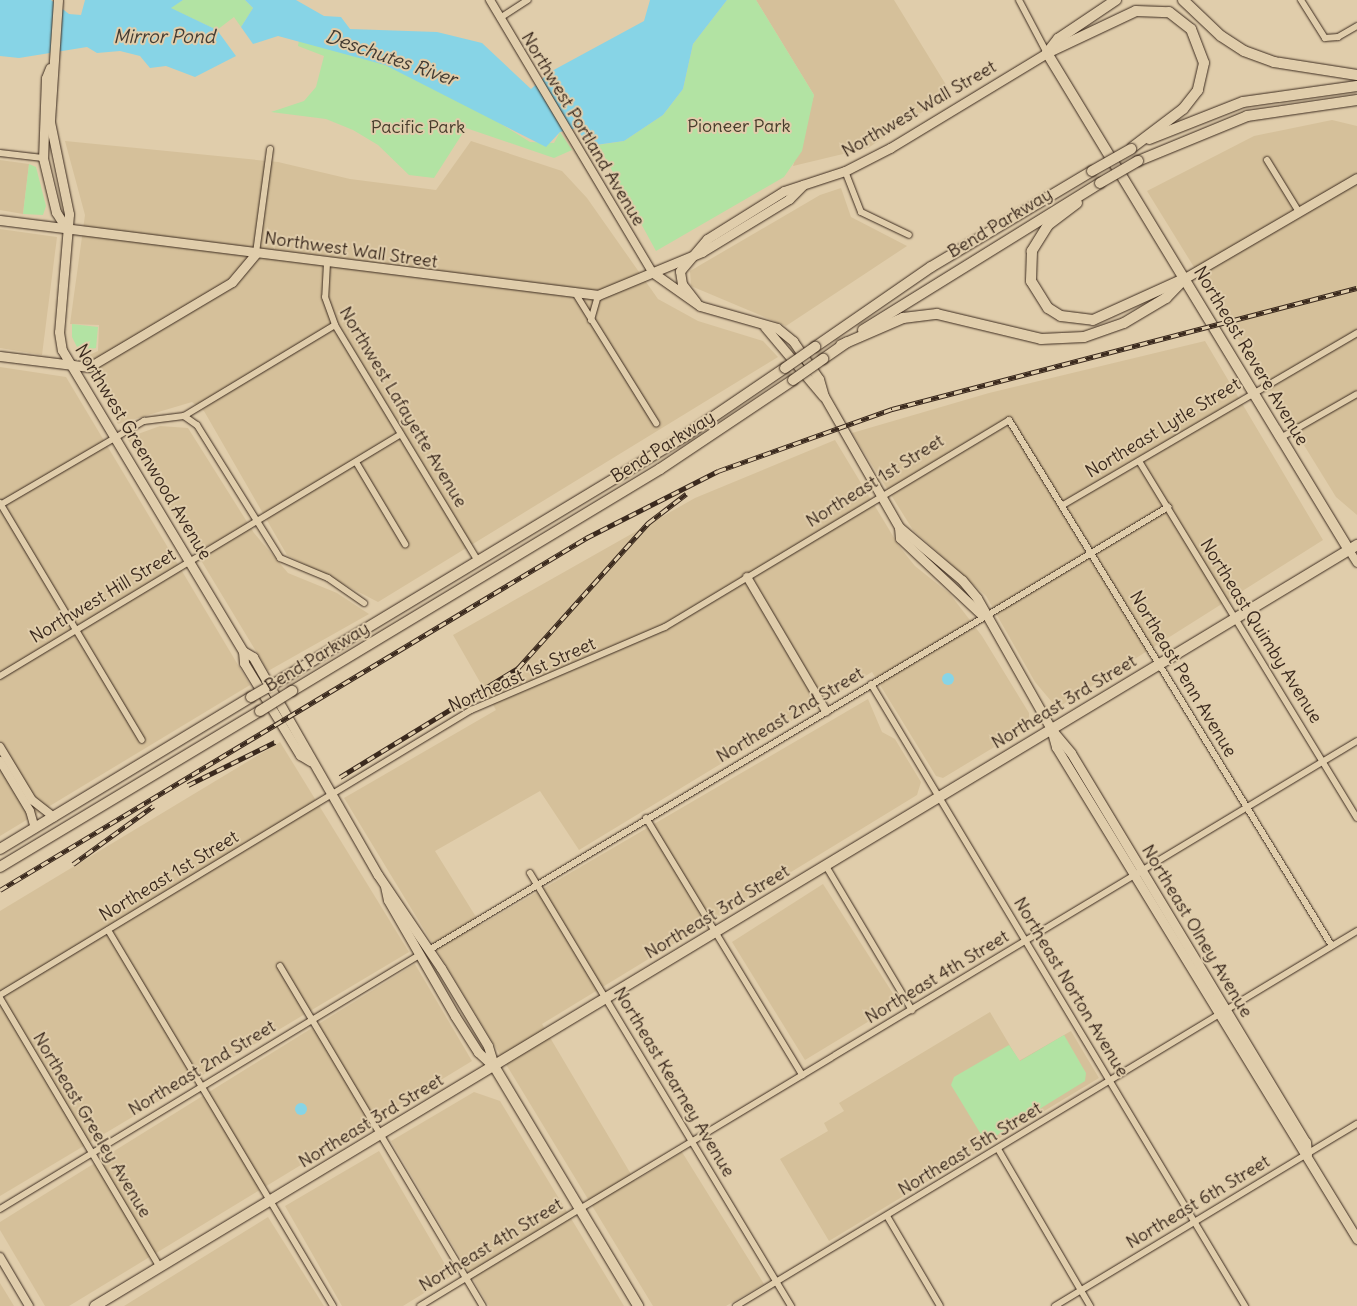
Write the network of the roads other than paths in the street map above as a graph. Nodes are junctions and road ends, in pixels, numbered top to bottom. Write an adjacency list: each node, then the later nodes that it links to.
1 (490, 0): 8 (street, Northwest Portland Avenue)
2 (528, 0): 8 (street)
3 (1019, 0): 10 (street)
4 (1116, 0): 10 (main road)
5 (1184, 0): 12 (main road)
6 (1301, 0): 9 (street)
7 (57, 2): 11 (main road)
8 (500, 18): 33 (street, Northwest Portland Avenue)
9 (1357, 26)
10 (1048, 53): 15 (main road); 20 (main road, Northwest Wall Street); 34 (main road, Northeast Revere Avenue)
11 (50, 68): 18 (main road); 28 (main road, Northwest Greenwood Avenue)
12 (1357, 75)
13 (1357, 86): 15 (main road, Bend Parkway)
14 (1357, 100): 22 (main road, Bend Parkway, bridge)
15 (1132, 148): 64 (main road, Bend Parkway, bridge)
16 (270, 149): 30 (street)
17 (0, 153): 18 (street)
18 (43, 158): 28 (main road)
19 (1267, 160): 25 (street)
20 (845, 171): 23 (main road, Northwest Wall Street); 29 (street)
21 (1357, 178): 25 (main road)
22 (1098, 184): 34 (main road); 42 (main road, Bend Parkway)
23 (803, 185): 24 (main road, Northwest Wall Street); 26 (main road, Northwest Wall Street)
24 (776, 197): 26 (main road); 31 (main road, Northwest Wall Street)
25 (1299, 212): 34 (main road)
26 (756, 219): 31 (main road, Northwest Wall Street)
27 (0, 220): 28 (main road, Northwest Wall Street)
28 (66, 228): 30 (main road, Northwest Wall Street); 44 (main road, Northwest Greenwood Avenue)
29 (910, 235)
30 (256, 253): 32 (main road, Northwest Wall Street); 44 (main road)
31 (690, 254): 33 (main road, Northwest Wall Street); 37 (main road)
32 (328, 263): 36 (main road, Northwest Wall Street); 39 (street, Northwest Lafayette Avenue)
33 (652, 272): 35 (main road, Northwest Wall Street); 37 (main road, Northeast Olney Avenue)
34 (1185, 278): 42 (main road); 45 (main road, Northeast Revere Avenue)
35 (598, 295): 36 (main road, Northwest Wall Street); 38 (street)
36 (577, 296): 38 (street)
37 (700, 306): 40 (main road, Northeast Olney Avenue)
38 (591, 320): 50 (street)
39 (335, 325): 48 (street); 51 (street, Northwest Lafayette Avenue)
40 (765, 327): 47 (main road, Northeast Olney Avenue); 47 (main road, Northeast Olney Avenue)
41 (1357, 333): 45 (street, Northeast Lytle Street)
42 (841, 345): 93 (main road, Bend Parkway, bridge)
43 (0, 356): 44 (main road)
44 (70, 365): 52 (main road, Northwest Greenwood Avenue)
45 (1254, 392): 53 (main road, Northeast Revere Avenue); 54 (street, Northeast Lytle Street)
46 (1357, 394): 53 (street)
47 (824, 396): 56 (main road, Northeast Olney Avenue)
48 (184, 416): 52 (street); 60 (street)
49 (1008, 420): 56 (street, Northeast 1st Street); 58 (street, Northeast Penn Avenue)
50 (656, 423)
51 (401, 434): 55 (street, Northwest Hill Street); 64 (street, Northwest Lafayette Avenue)
52 (113, 436): 57 (street); 65 (main road, Northwest Greenwood Avenue)
53 (1282, 437): 62 (main road, Northeast Revere Avenue)
54 (1139, 461): 58 (street, Northeast Lytle Street); 59 (street, Northeast Quimby Avenue)
55 (356, 462): 60 (street, Northwest Hill Street); 61 (street)
56 (881, 495): 67 (street, Northeast 1st Street); 69 (main road, Northeast Olney Avenue)
57 (0, 504): 71 (street)
58 (1063, 505): 63 (street, Northeast Penn Avenue)
59 (1168, 507): 63 (street, Northeast 2nd Street); 70 (street, Northeast Quimby Avenue)
60 (256, 522): 65 (street, Northwest Hill Street); 68 (street)
61 (405, 544)
62 (1353, 548): 66 (street, Northeast Revere Avenue); 70 (main road, Northeast 3rd Street)
63 (1091, 552): 69 (street, Northeast 2nd Street); 73 (street, Northeast Penn Avenue)
64 (478, 561): 87 (main road, Bend Parkway, bridge)
65 (189, 562): 71 (street, Northwest Hill Street); 72 (main road, Northwest Greenwood Avenue)
66 (1357, 563)
67 (747, 577): 76 (street); 84 (street, Northeast 1st Street)
68 (364, 603)
69 (984, 617): 75 (street, Northeast 2nd Street); 77 (main road, Northeast Olney Avenue)
70 (1236, 618): 73 (main road, Northeast 3rd Street); 82 (street, Northeast Quimby Avenue)
71 (76, 630): 74 (street, Northwest Hill Street); 78 (street)
72 (243, 651): 83 (main road, Northwest Greenwood Avenue); 83 (main road, Northwest Greenwood Avenue)
73 (1159, 664): 77 (main road, Northeast 3rd Street); 86 (street, Northeast Penn Avenue)
74 (0, 676)
75 (871, 684): 76 (street, Northeast 2nd Street); 85 (street, Northeast Norton Avenue)
76 (826, 711): 88 (street, Northeast 2nd Street)
77 (1051, 729): 85 (main road, Northeast 3rd Street); 94 (main road, Northeast Olney Avenue); 96 (main road, Northeast Olney Avenue)
78 (142, 740)
79 (1357, 741): 82 (street, Northeast 4th Street)
80 (0, 747): 87 (street)
81 (0, 761): 90 (street)
82 (1324, 761): 86 (street, Northeast 4th Street); 89 (street, Northeast Quimby Avenue)
83 (310, 762): 84 (main road)
84 (331, 795): 98 (main road); 99 (street, Northeast 1st Street)
85 (940, 797): 92 (main road, Northeast 3rd Street); 102 (street, Northeast Norton Avenue)
86 (1247, 808): 94 (street, Northeast 4th Street); 103 (street, Northeast Penn Avenue)
87 (54, 817): 90 (main road, Bend Parkway)
88 (646, 818): 97 (street, Northeast 2nd Street); 101 (street)
89 (1357, 818)
90 (34, 828): 91 (main road, Bend Parkway)
91 (0, 849)
92 (826, 866): 101 (main road, Northeast 3rd Street); 109 (street)
93 (0, 867)
94 (1142, 870): 96 (street, Northeast 4th Street); 110 (main road, Northeast Olney Avenue)
95 (530, 873): 97 (street, Northeast Kearney Avenue)
96 (1134, 876): 102 (street, Northeast 4th Street); 110 (main road, Northeast Olney Avenue)
97 (537, 884): 104 (street, Northeast 2nd Street); 108 (street, Northeast Kearney Avenue)
98 (385, 886): 104 (main road); 105 (main road)
99 (108, 930): 107 (street, Northeast 1st Street); 115 (street)
100 (1357, 931): 103 (street, Northeast 5th Street)
101 (715, 932): 108 (main road, Northeast 3rd Street); 113 (street)
102 (1026, 941): 109 (street, Northeast 4th Street); 114 (street, Northeast Norton Avenue)
103 (1332, 946): 110 (street, Northeast 5th Street)
104 (429, 950): 112 (main road)
105 (420, 955): 111 (street, Northeast 2nd Street); 112 (main road)
106 (280, 966): 111 (street)
107 (0, 997): 120 (street, Northeast Greeley Avenue)
108 (605, 998): 112 (main road, Northeast 3rd Street); 118 (street, Northeast Kearney Avenue)
109 (912, 1010): 113 (street, Northeast 4th Street)
110 (1222, 1013): 114 (street, Northeast 5th Street); 121 (main road, Northeast Olney Avenue)
111 (311, 1019): 115 (street, Northeast 2nd Street); 117 (street)
112 (494, 1066): 117 (main road, Northeast 3rd Street); 123 (main road)
113 (802, 1075): 118 (street, Northeast 4th Street)
114 (1110, 1081): 119 (street, Northeast 5th Street); 126 (street, Northeast Norton Avenue)
115 (201, 1086): 120 (street, Northeast 2nd Street); 122 (street)
116 (1357, 1124): 121 (street, Northeast 6th Street)
117 (380, 1134): 122 (main road, Northeast 3rd Street); 130 (street)
118 (692, 1140): 123 (street, Northeast 4th Street); 131 (street, Northeast Kearney Avenue)
119 (998, 1149): 125 (street, Northeast 5th Street); 132 (street)
120 (92, 1153): 124 (street, Northeast 2nd Street); 129 (street, Northeast Greeley Avenue)
121 (1307, 1154): 126 (street, Northeast 6th Street); 127 (main road, Northeast Olney Avenue)
122 (270, 1200): 129 (main road, Northeast 3rd Street); 135 (street)
123 (580, 1208): 130 (street, Northeast 4th Street); 138 (main road)
124 (0, 1209)
125 (887, 1216): 131 (street, Northeast 5th Street); 141 (street)
126 (1195, 1222): 132 (street, Northeast 6th Street); 144 (street, Northeast Norton Avenue)
127 (1357, 1239)
128 (0, 1257): 133 (street)
129 (160, 1267): 134 (main road, Northeast 3rd Street)
130 (466, 1277): 136 (street, Northeast 4th Street); 137 (street)
131 (776, 1282): 139 (street, Northeast 5th Street); 140 (street, Northeast Kearney Avenue)
132 (1080, 1290): 142 (street, Northeast 6th Street); 143 (street)
133 (29, 1306)
134 (95, 1306)
135 (333, 1306)
136 (420, 1306)
137 (483, 1306)
138 (638, 1306)
139 (736, 1306)
140 (791, 1306)
141 (940, 1306)
142 (1055, 1306)
143 (1090, 1306)
144 (1245, 1306)

